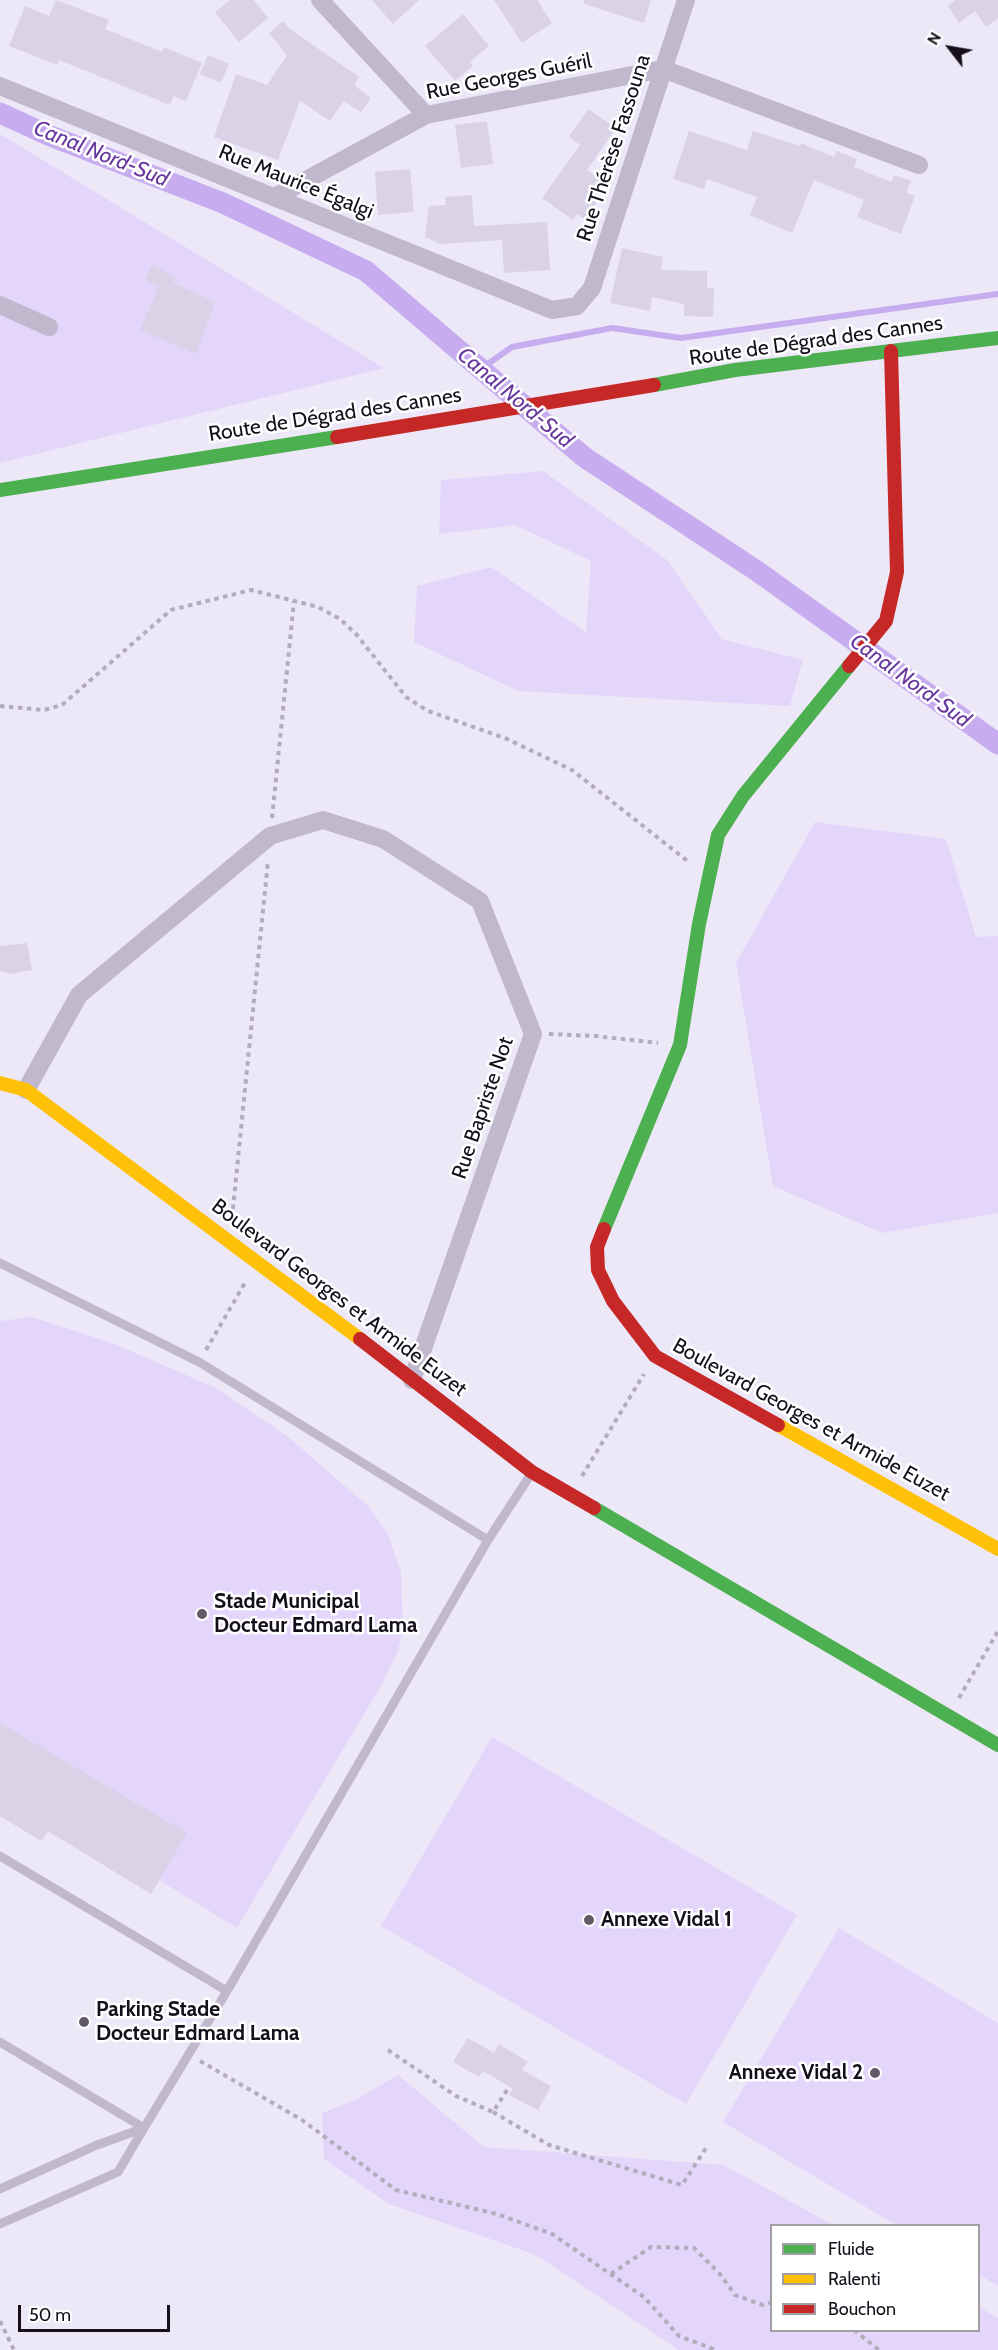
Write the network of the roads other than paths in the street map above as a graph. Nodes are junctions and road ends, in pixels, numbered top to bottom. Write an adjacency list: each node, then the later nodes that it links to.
1 (320, 0): 5 (street)
2 (686, 0): 3 (street, Rue Thérèse Fassouna)
3 (663, 69): 5 (street, Rue Georges Guéril); 6 (street); 9 (street, Rue Thérèse Fassouna)
4 (0, 86): 7 (street, Rue Maurice Égalgi)
5 (426, 115): 7 (street, Rue Georges Guéril)
6 (919, 165)
7 (275, 197): 9 (street, Rue Maurice Égalgi)
8 (0, 305): 10 (street)
9 (577, 306)
10 (49, 327)
11 (998, 338): 12 (street, Route de Dégrad des Cannes)
12 (891, 351): 13 (street, Route de Dégrad des Cannes); 20 (street, Boulevard Georges et Armide Euzet)
13 (0, 490)
14 (0, 1083): 15 (street, Boulevard Georges et Armide Euzet)
15 (26, 1090): 17 (street, Boulevard Georges et Armide Euzet); 17 (street, Rue Bapriste Not)
16 (0, 1263): 19 (lane)
17 (412, 1380): 18 (street, Boulevard Georges et Armide Euzet)
18 (532, 1472): 19 (lane); 21 (street, Boulevard Georges et Armide Euzet)
19 (488, 1540): 23 (lane)
20 (998, 1549)
21 (998, 1745)
22 (0, 1856): 23 (lane)
23 (227, 1991): 25 (lane)
24 (0, 2042): 25 (lane)
25 (144, 2128): 26 (lane); 27 (lane)
26 (0, 2189)
27 (0, 2224)

